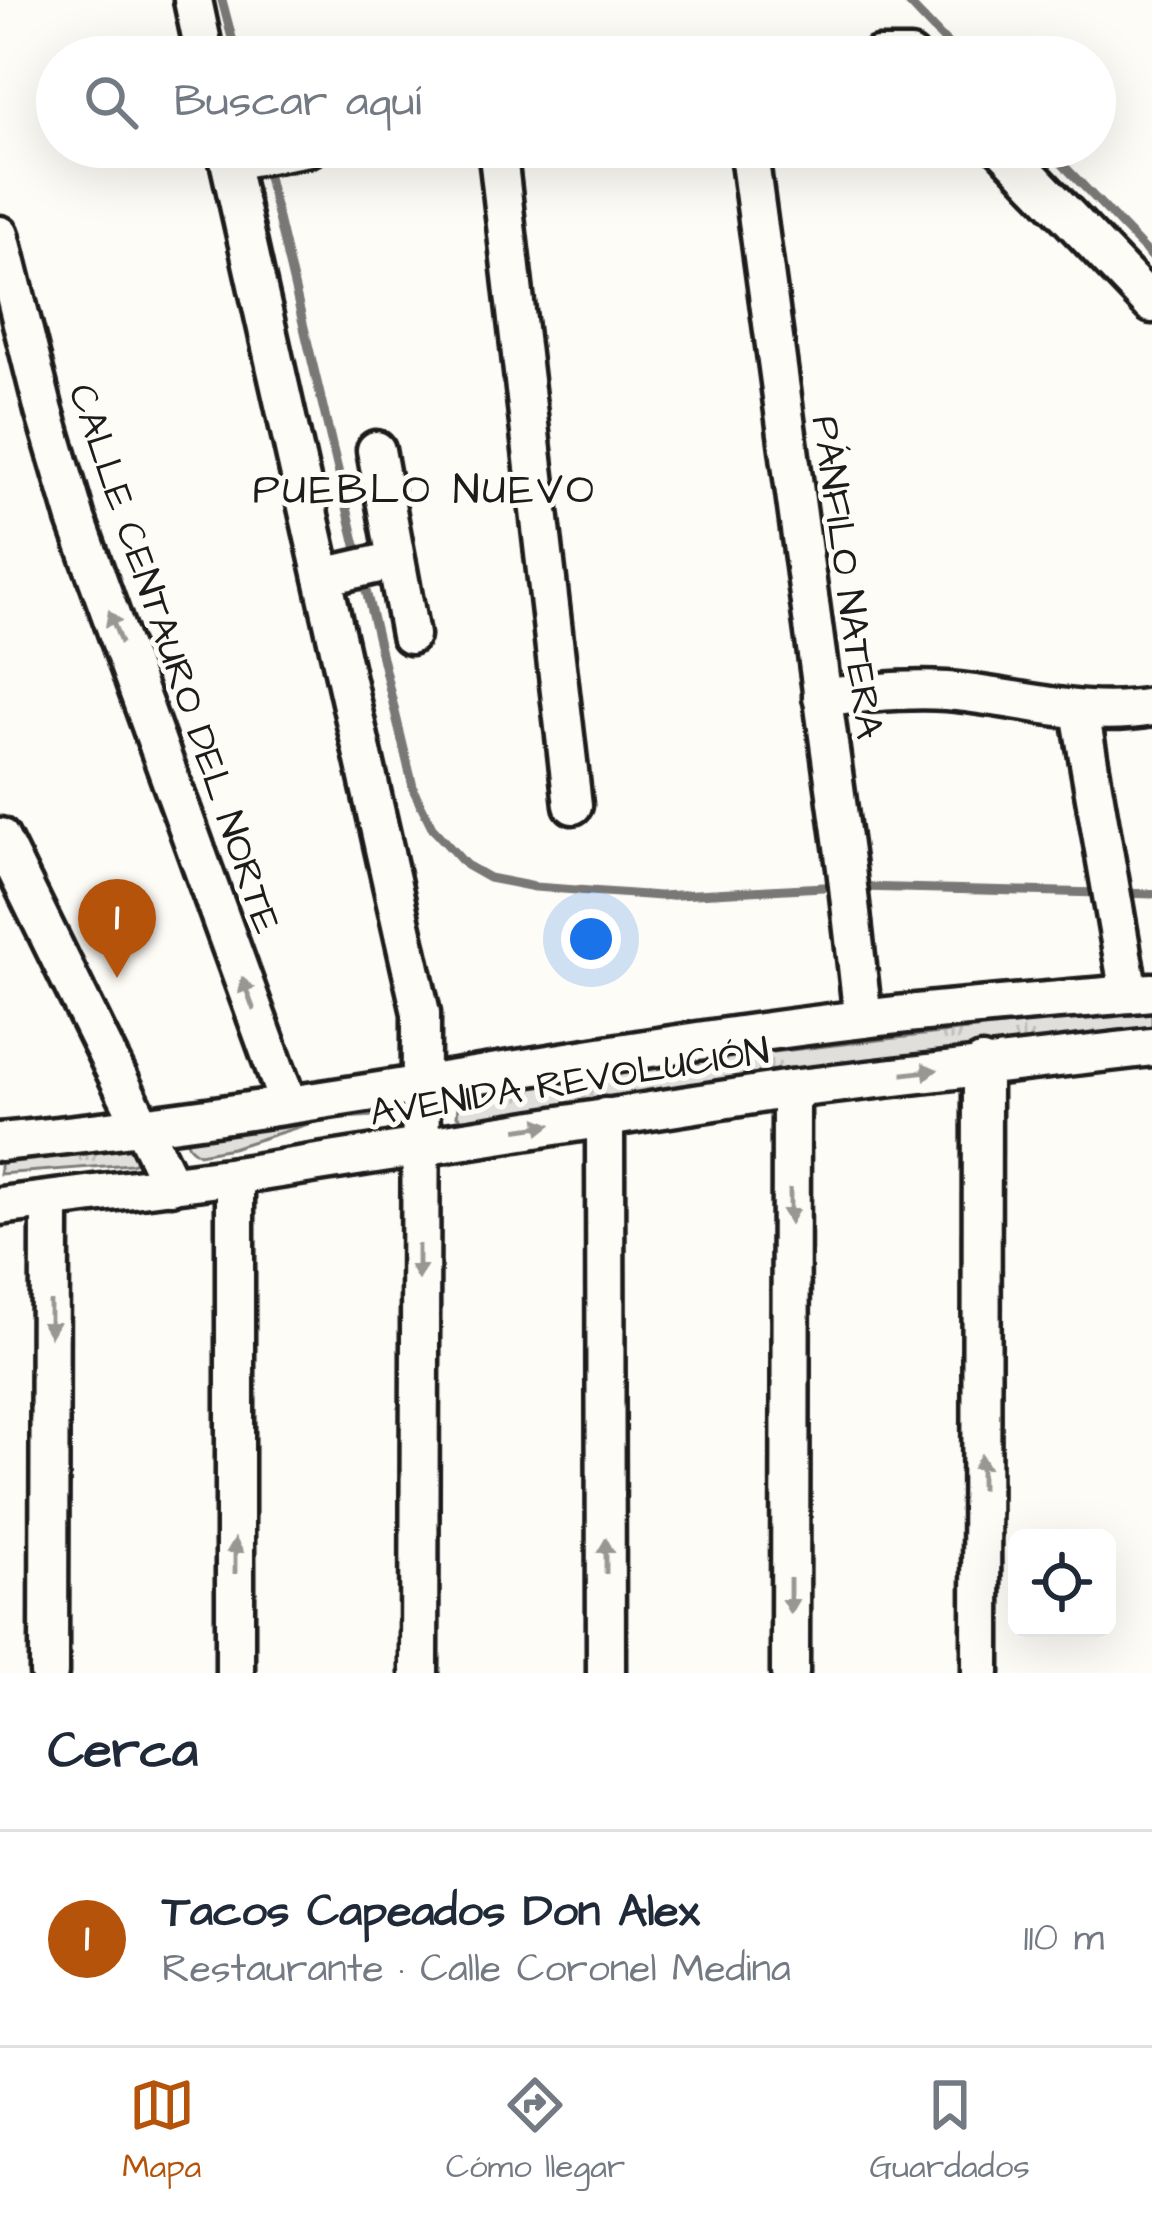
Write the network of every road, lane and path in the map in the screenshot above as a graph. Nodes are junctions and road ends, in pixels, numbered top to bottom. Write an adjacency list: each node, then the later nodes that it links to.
1 (193, 0): 2 (street)
2 (201, 36)
3 (261, 168): 11 (street)
4 (499, 168): 16 (street)
5 (751, 168): 13 (street, PÁNFILO NATERA)
6 (1022, 168): 8 (street)
7 (0, 235): 25 (street, CALLE CENTAURO DEL NORTE, one-way to 7)
8 (1152, 304)
9 (376, 450): 10 (street)
10 (396, 560): 11 (street); 12 (street)
11 (323, 577): 23 (street)
12 (410, 635)
13 (822, 697): 15 (street); 20 (street, PÁNFILO NATERA)
14 (1152, 706): 15 (street)
15 (1080, 712): 19 (street)
16 (573, 805)
17 (0, 837): 18 (street)
18 (8, 872): 27 (street)
19 (1141, 993): 20 (street, AVENIDA REVOLUCIÓN)
20 (863, 1019): 23 (street, AVENIDA REVOLUCIÓN)
21 (1152, 1047): 22 (street, AVENIDA REVOLUCIÓN)
22 (982, 1064): 24 (street, AVENIDA REVOLUCIÓN, one-way to 22); 39 (street, one-way to 22)
23 (423, 1082): 25 (street, AVENIDA REVOLUCIÓN); 29 (street)
24 (790, 1089): 26 (street, AVENIDA REVOLUCIÓN); 38 (street, one-way to 38)
25 (288, 1104): 27 (street, AVENIDA REVOLUCIÓN)
26 (605, 1117): 29 (street, AVENIDA REVOLUCIÓN, one-way to 26); 37 (street, one-way to 26)
27 (145, 1128): 28 (street, AVENIDA REVOLUCIÓN); 31 (street)
28 (0, 1142)
29 (418, 1145): 30 (street, AVENIDA REVOLUCIÓN); 36 (street, one-way to 36)
30 (235, 1176): 31 (street, AVENIDA REVOLUCIÓN); 35 (street, one-way to 30)
31 (171, 1185): 32 (street, AVENIDA REVOLUCIÓN)
32 (50, 1202): 33 (street, AVENIDA REVOLUCIÓN); 34 (street, one-way to 34)
33 (0, 1206)
34 (49, 1673)
35 (235, 1673)
36 (419, 1673)
37 (606, 1673)
38 (790, 1673)
39 (981, 1673)

